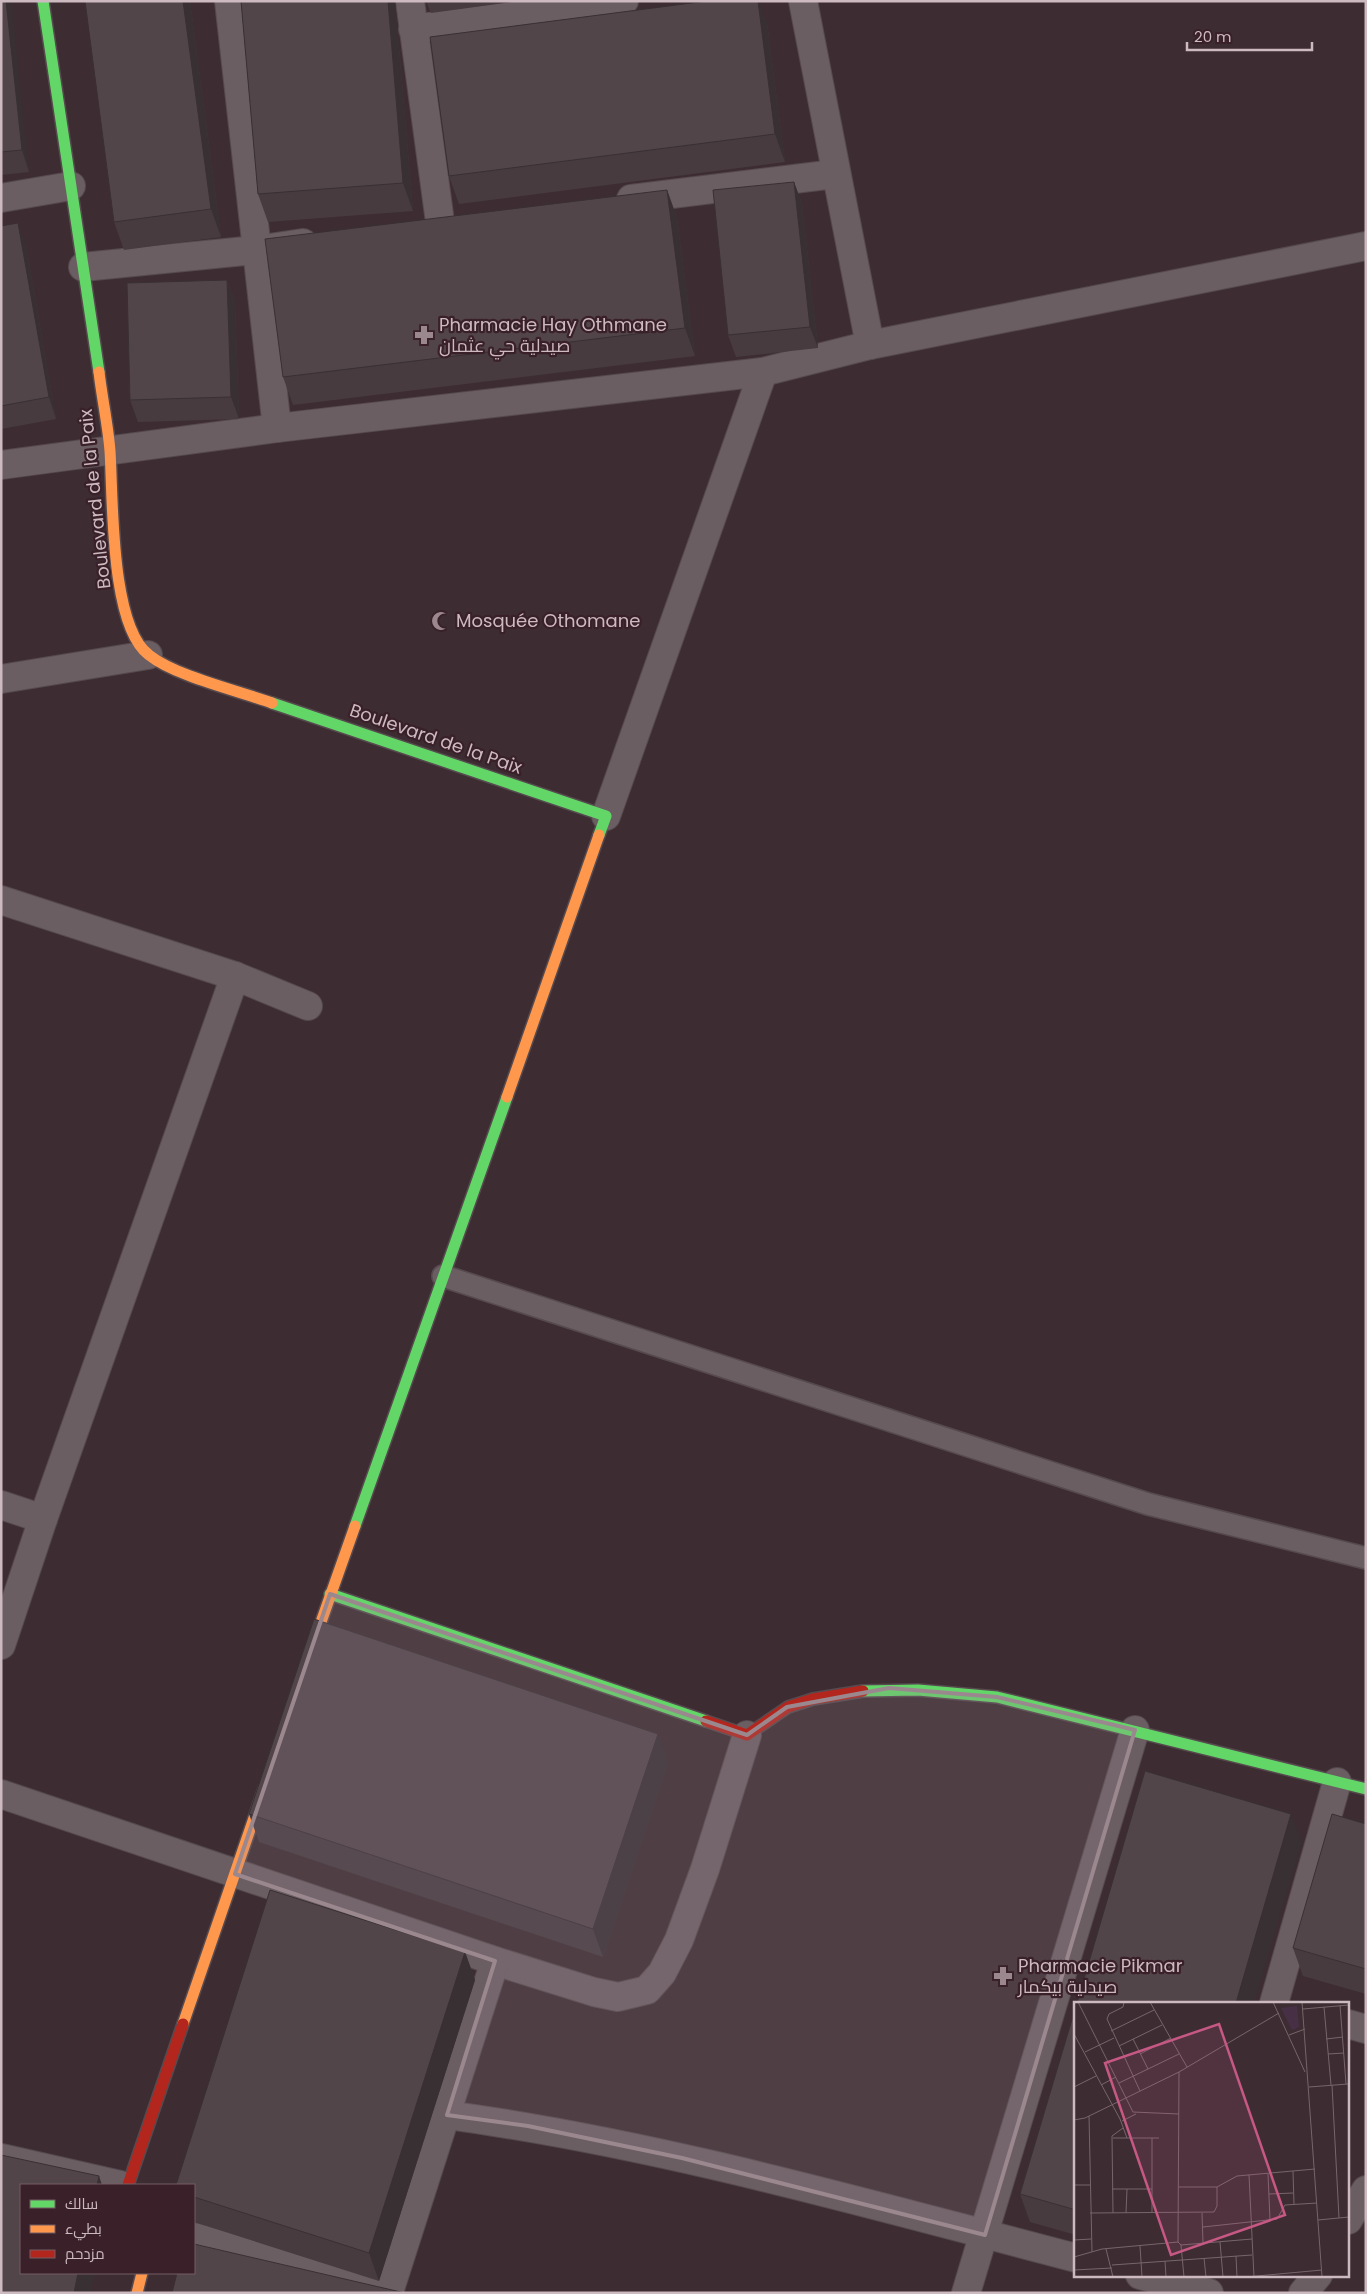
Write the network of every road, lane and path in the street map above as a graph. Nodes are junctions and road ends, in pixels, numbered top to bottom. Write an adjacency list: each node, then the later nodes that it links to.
1 (43, 1): 8 (street, Boulevard de la Paix)
2 (229, 1): 14 (street)
3 (410, 1): 6 (street)
4 (624, 1): 6 (street)
5 (804, 1): 7 (street)
6 (413, 29): 11 (street)
7 (836, 174): 10 (street); 16 (street)
8 (71, 186): 9 (street); 15 (street, Boulevard de la Paix)
9 (1, 198)
10 (608, 202)
11 (411, 226)
12 (324, 240): 14 (street)
13 (1366, 246): 16 (street)
14 (256, 250): 15 (street); 18 (street)
15 (83, 267): 19 (street, Boulevard de la Paix)
16 (870, 345): 17 (street)
17 (763, 372): 18 (street); 23 (street)
18 (277, 428): 19 (street)
19 (110, 449): 20 (street); 21 (street, Boulevard de la Paix)
20 (1, 465)
21 (148, 655): 22 (street); 23 (street, Boulevard de la Paix)
22 (1, 679)
23 (606, 816): 27 (street)
24 (1, 900): 25 (street)
25 (235, 976): 26 (street); 29 (street)
26 (308, 1006)
27 (443, 1276): 30 (lane); 31 (street)
28 (1, 1505): 29 (street)
29 (43, 1519): 32 (street)
30 (1366, 1558)
31 (330, 1594): 33 (street); 35 (street)
32 (1, 1645)
33 (305, 1668)
34 (1135, 1730): 35 (street); 37 (street); 51 (street)
35 (747, 1735): 41 (street)
36 (267, 1780): 40 (street)
37 (1337, 1782): 38 (street); 42 (street)
38 (1366, 1789)
39 (1, 1794): 40 (street)
40 (235, 1874): 41 (street); 48 (street)
41 (495, 1961): 45 (street)
42 (1275, 2002)
43 (1350, 2025): 44 (street)
44 (1366, 2029)
45 (447, 2114): 51 (street); 58 (street)
46 (1, 2158): 47 (street)
47 (116, 2184)
48 (128, 2184)
49 (1366, 2190): 50 (street)
50 (1350, 2217)
51 (985, 2235): 53 (street); 60 (street)
52 (195, 2237): 58 (street)
53 (1074, 2257)
54 (142, 2274): 59 (street)
55 (1146, 2276): 57 (street)
56 (1317, 2276): 61 (street)
57 (1199, 2285)
58 (391, 2292)
59 (137, 2293)
60 (966, 2293)
61 (1303, 2293)

